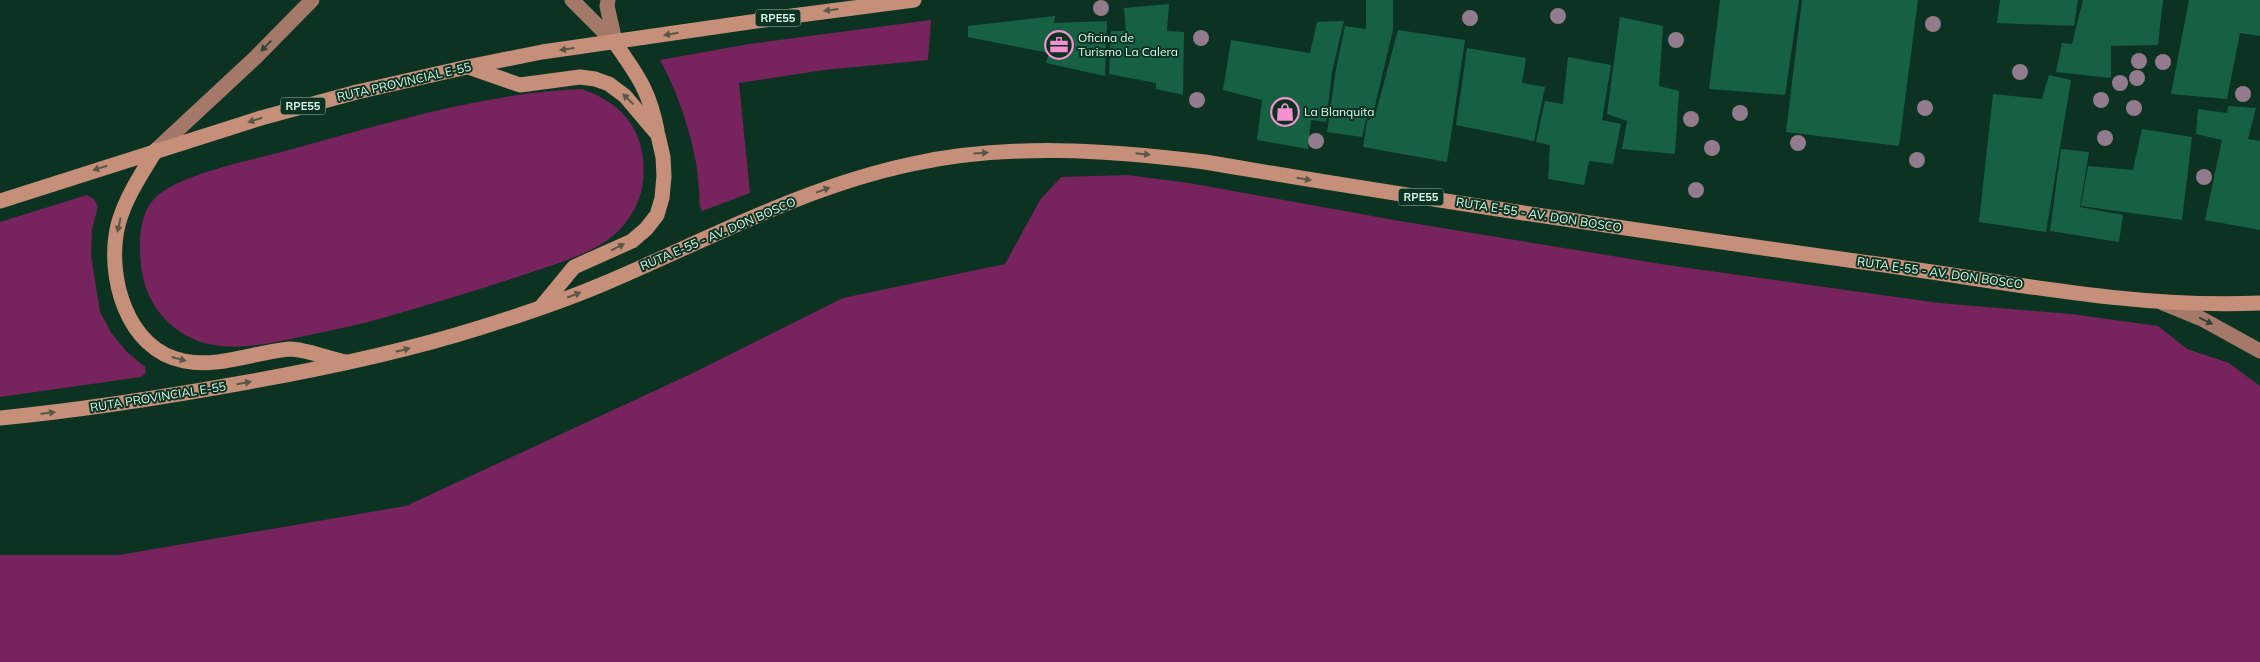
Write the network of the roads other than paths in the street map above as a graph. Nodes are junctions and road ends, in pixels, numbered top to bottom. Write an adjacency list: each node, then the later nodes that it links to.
1 (312, 0): 8 (street, one-way to 8)
2 (572, 0): 5 (street)
3 (608, 0): 5 (street)
4 (914, 0): 5 (main road, RUTA PROVINCIAL E-55 / RPE55, one-way to 5)
5 (615, 43): 6 (main road, RUTA PROVINCIAL E-55 / RPE55, one-way to 6); 7 (main road)
6 (467, 67): 7 (main road, one-way to 6); 8 (main road, RUTA PROVINCIAL E-55 / RPE55, one-way to 8)
7 (658, 135): 13 (main road, one-way to 7)
8 (156, 150): 9 (main road, RUTA PROVINCIAL E-55 / RPE55, one-way to 9); 15 (main road, one-way to 15)
9 (0, 201)
10 (602, 285): 11 (main road, RUTA E-55 - AV. DON BOSCO / RPE55, one-way to 11); 13 (main road, RUTA PROVINCIAL E-55 / RPE55, one-way to 10)
11 (2161, 302): 12 (main road, RUTA E-55 - AV. DON BOSCO / RPE55); 14 (street, one-way to 14)
12 (2260, 303)
13 (540, 308): 15 (main road, RUTA PROVINCIAL E-55 / RPE55, one-way to 13)
14 (2260, 350)
15 (351, 364): 16 (main road, RUTA PROVINCIAL E-55 / RPE55, one-way to 15)
16 (0, 418)

